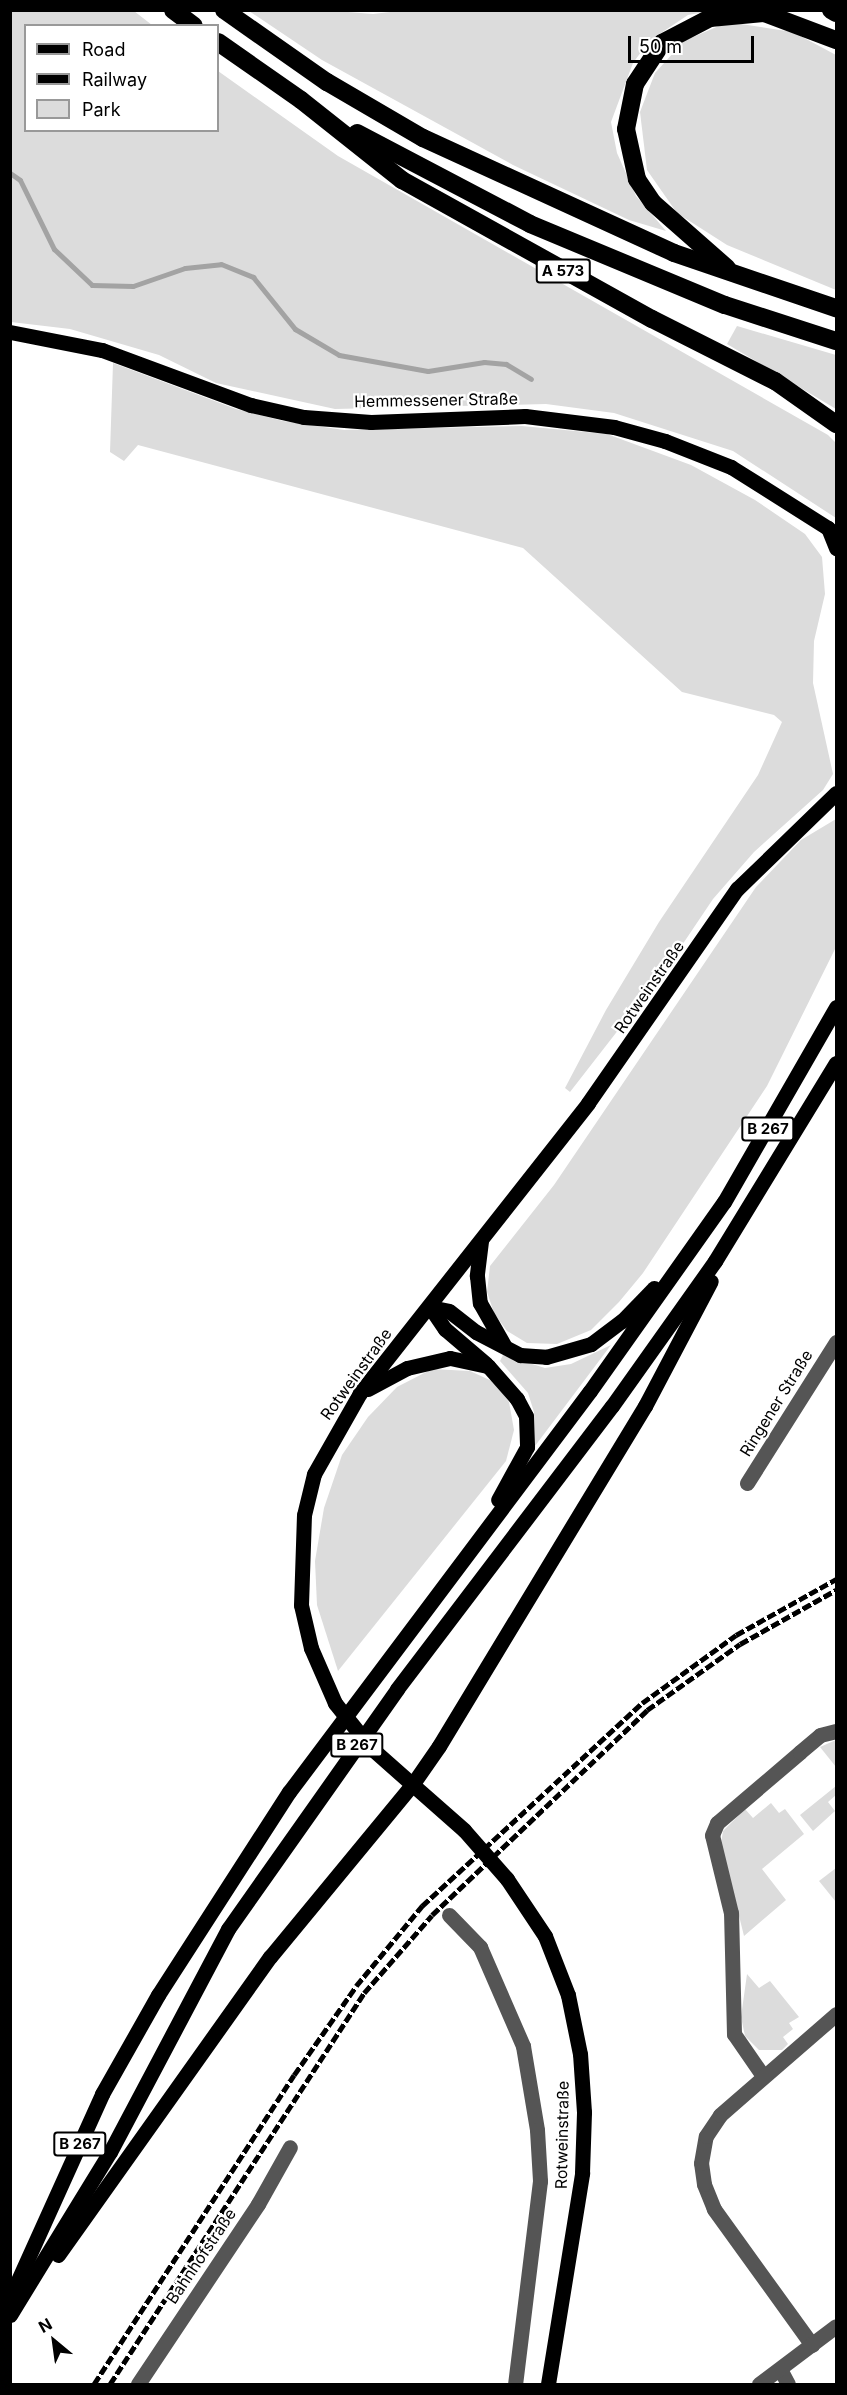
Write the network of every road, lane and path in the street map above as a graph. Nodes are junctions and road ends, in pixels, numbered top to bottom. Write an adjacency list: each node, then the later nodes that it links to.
1 (173, 10): 5 (highway)
2 (224, 10): 9 (highway)
3 (831, 10): 4 (highway)
4 (837, 13)
5 (191, 24)
6 (837, 40): 9 (highway)
7 (219, 43): 8 (highway, A 573)
8 (301, 100): 12 (highway, A 573); 13 (highway, A 573)
9 (738, 276): 10 (highway)
10 (837, 308)
11 (10, 332): 14 (main road, Hemmessener Straße)
12 (837, 341)
13 (837, 424)
14 (832, 529): 15 (main road, Hemmessener Straße)
15 (837, 548)
16 (837, 793): 18 (main road, Rotweinstraße)
17 (837, 806): 18 (main road)
18 (816, 815): 22 (main road, Rotweinstraße)
19 (837, 1007): 23 (main road, B 267)
20 (837, 1063): 21 (main road, B 267)
21 (746, 1214): 32 (main road); 38 (main road, B 267)
22 (481, 1242): 24 (main road, Rotweinstraße); 26 (main road)
23 (693, 1247): 26 (main road, B 267); 30 (main road, B 267)
24 (430, 1306): 26 (main road, B 267); 27 (main road); 28 (main road, Rotweinstraße)
25 (837, 1342): 29 (street, Ringener Straße)
26 (505, 1348)
27 (488, 1366): 28 (main road); 30 (main road, B 267)
28 (360, 1393): 32 (main road, Rotweinstraße)
29 (747, 1483)
30 (473, 1545): 37 (main road, B 267)
31 (837, 1731): 35 (street)
32 (412, 1785): 39 (main road, B 267); 45 (main road, Rotweinstraße)
33 (449, 1915): 44 (street, Rotweinstraße)
34 (837, 2014): 35 (street)
35 (762, 2076): 41 (street)
36 (290, 2147): 43 (street, Bahnhofstraße)
37 (10, 2298)
38 (10, 2315)
39 (10, 2322)
40 (837, 2326): 41 (street)
41 (812, 2345): 42 (street)
42 (780, 2369): 46 (street); 47 (street)
43 (138, 2385)
44 (515, 2385)
45 (548, 2385)
46 (759, 2385)
47 (788, 2385)

